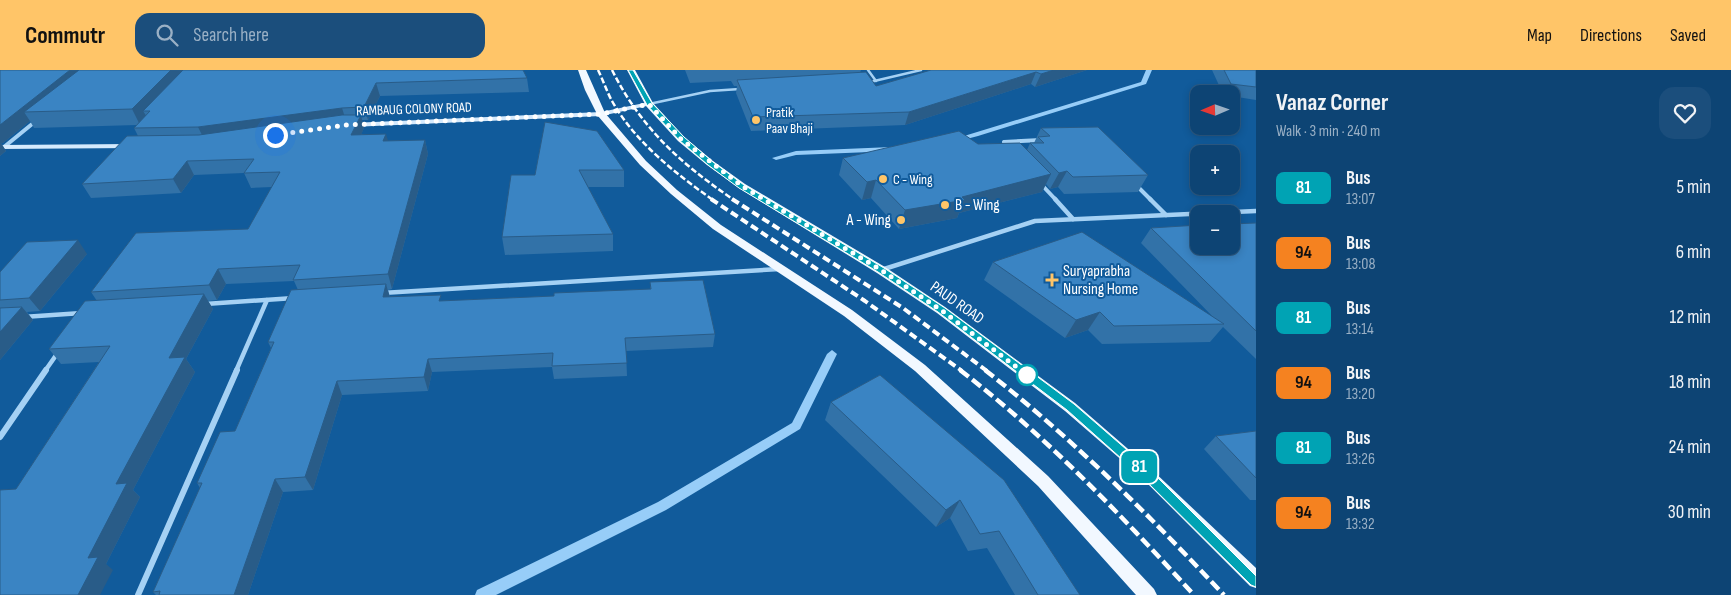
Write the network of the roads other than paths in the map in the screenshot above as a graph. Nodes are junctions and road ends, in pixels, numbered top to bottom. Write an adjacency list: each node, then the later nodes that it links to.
1 (582, 70): 9 (main road)
2 (631, 70): 8 (main road, PAUD ROAD)
3 (868, 70): 5 (lane)
4 (921, 70): 5 (lane)
5 (876, 81): 6 (lane)
6 (866, 82)
7 (744, 89): 8 (lane)
8 (649, 104): 9 (street, RAMBAUG COLONY ROAD); 22 (main road, PAUD ROAD)
9 (601, 114): 11 (street, RAMBAUG COLONY ROAD); 21 (main road)
10 (41, 117): 14 (street)
11 (346, 125)
12 (1050, 139): 15 (street)
13 (133, 142): 14 (street)
14 (2, 147)
15 (1010, 152)
16 (1035, 178): 20 (street)
17 (1130, 179): 19 (street)
18 (1256, 211): 19 (street)
19 (1166, 215): 20 (street)
20 (1073, 219): 22 (street)
21 (781, 269): 23 (street); 33 (main road)
22 (881, 270): 31 (main road, PAUD ROAD)
23 (376, 293)
24 (296, 298): 25 (street)
25 (267, 300): 26 (street); 32 (street)
26 (200, 304)
27 (19, 317): 28 (street)
28 (79, 321)
29 (62, 346): 30 (street)
30 (0, 437)
31 (1256, 580)
32 (138, 595)
33 (1148, 595)

